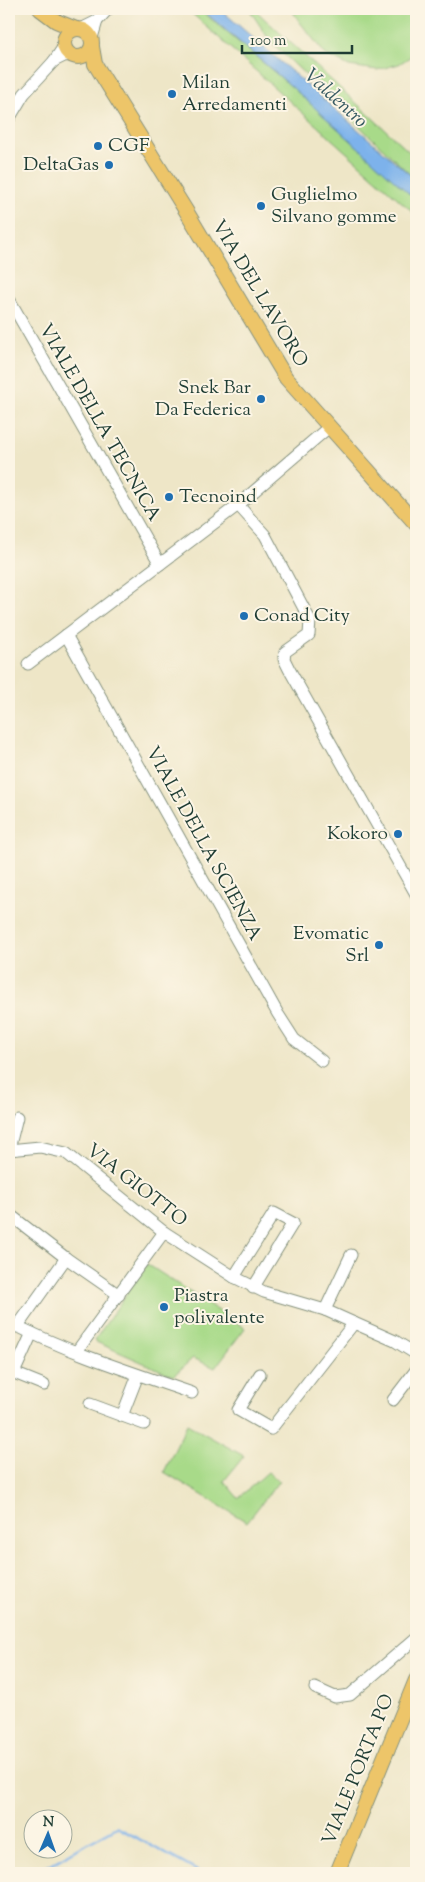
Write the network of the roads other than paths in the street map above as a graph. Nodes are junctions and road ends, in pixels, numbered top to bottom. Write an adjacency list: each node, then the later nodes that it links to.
1 (40, 9): 3 (main road)
2 (108, 9): 4 (street)
3 (56, 21): 4 (main road); 5 (main road)
4 (85, 36): 5 (main road); 5 (main road); 6 (main road, VIA DEL LAVORO)
5 (70, 49): 6 (main road); 7 (street)
6 (96, 64): 9 (main road, VIA DEL LAVORO)
7 (9, 119)
8 (9, 299): 12 (street, VIALE DELLA TECNICA)
9 (329, 426): 10 (street); 11 (main road, VIA DEL LAVORO)
10 (238, 505): 12 (street); 15 (street)
11 (416, 524)
12 (160, 564): 13 (street)
13 (66, 635): 14 (street); 16 (street, VIALE DELLA SCIENZA)
14 (28, 664)
15 (416, 894)
16 (322, 1061)
17 (17, 1117): 18 (street)
18 (9, 1150): 20 (street, VIA GIOTTO)
19 (11, 1219): 22 (street)
20 (164, 1232): 23 (street, VIA GIOTTO); 25 (street)
21 (351, 1255): 26 (street)
22 (66, 1258): 25 (street); 28 (street)
23 (234, 1277): 24 (street, VIA GIOTTO); 24 (street)
24 (253, 1288): 26 (street, VIA GIOTTO)
25 (119, 1295): 30 (street)
26 (325, 1310): 27 (street, VIA GIOTTO)
27 (354, 1322): 31 (street, VIA GIOTTO); 34 (street)
28 (13, 1324): 29 (street)
29 (32, 1333): 30 (street); 33 (street)
30 (77, 1351): 35 (street)
31 (416, 1354)
32 (416, 1370): 38 (street)
33 (12, 1372): 36 (street)
34 (260, 1374)
35 (138, 1375): 37 (street); 40 (street)
36 (44, 1385)
37 (192, 1393)
38 (393, 1400)
39 (90, 1404): 40 (street)
40 (122, 1416): 41 (street)
41 (144, 1424)
42 (416, 1638): 44 (street)
43 (416, 1680): 45 (main road, VIALE PORTA PO)
44 (315, 1688)
45 (337, 1873)

